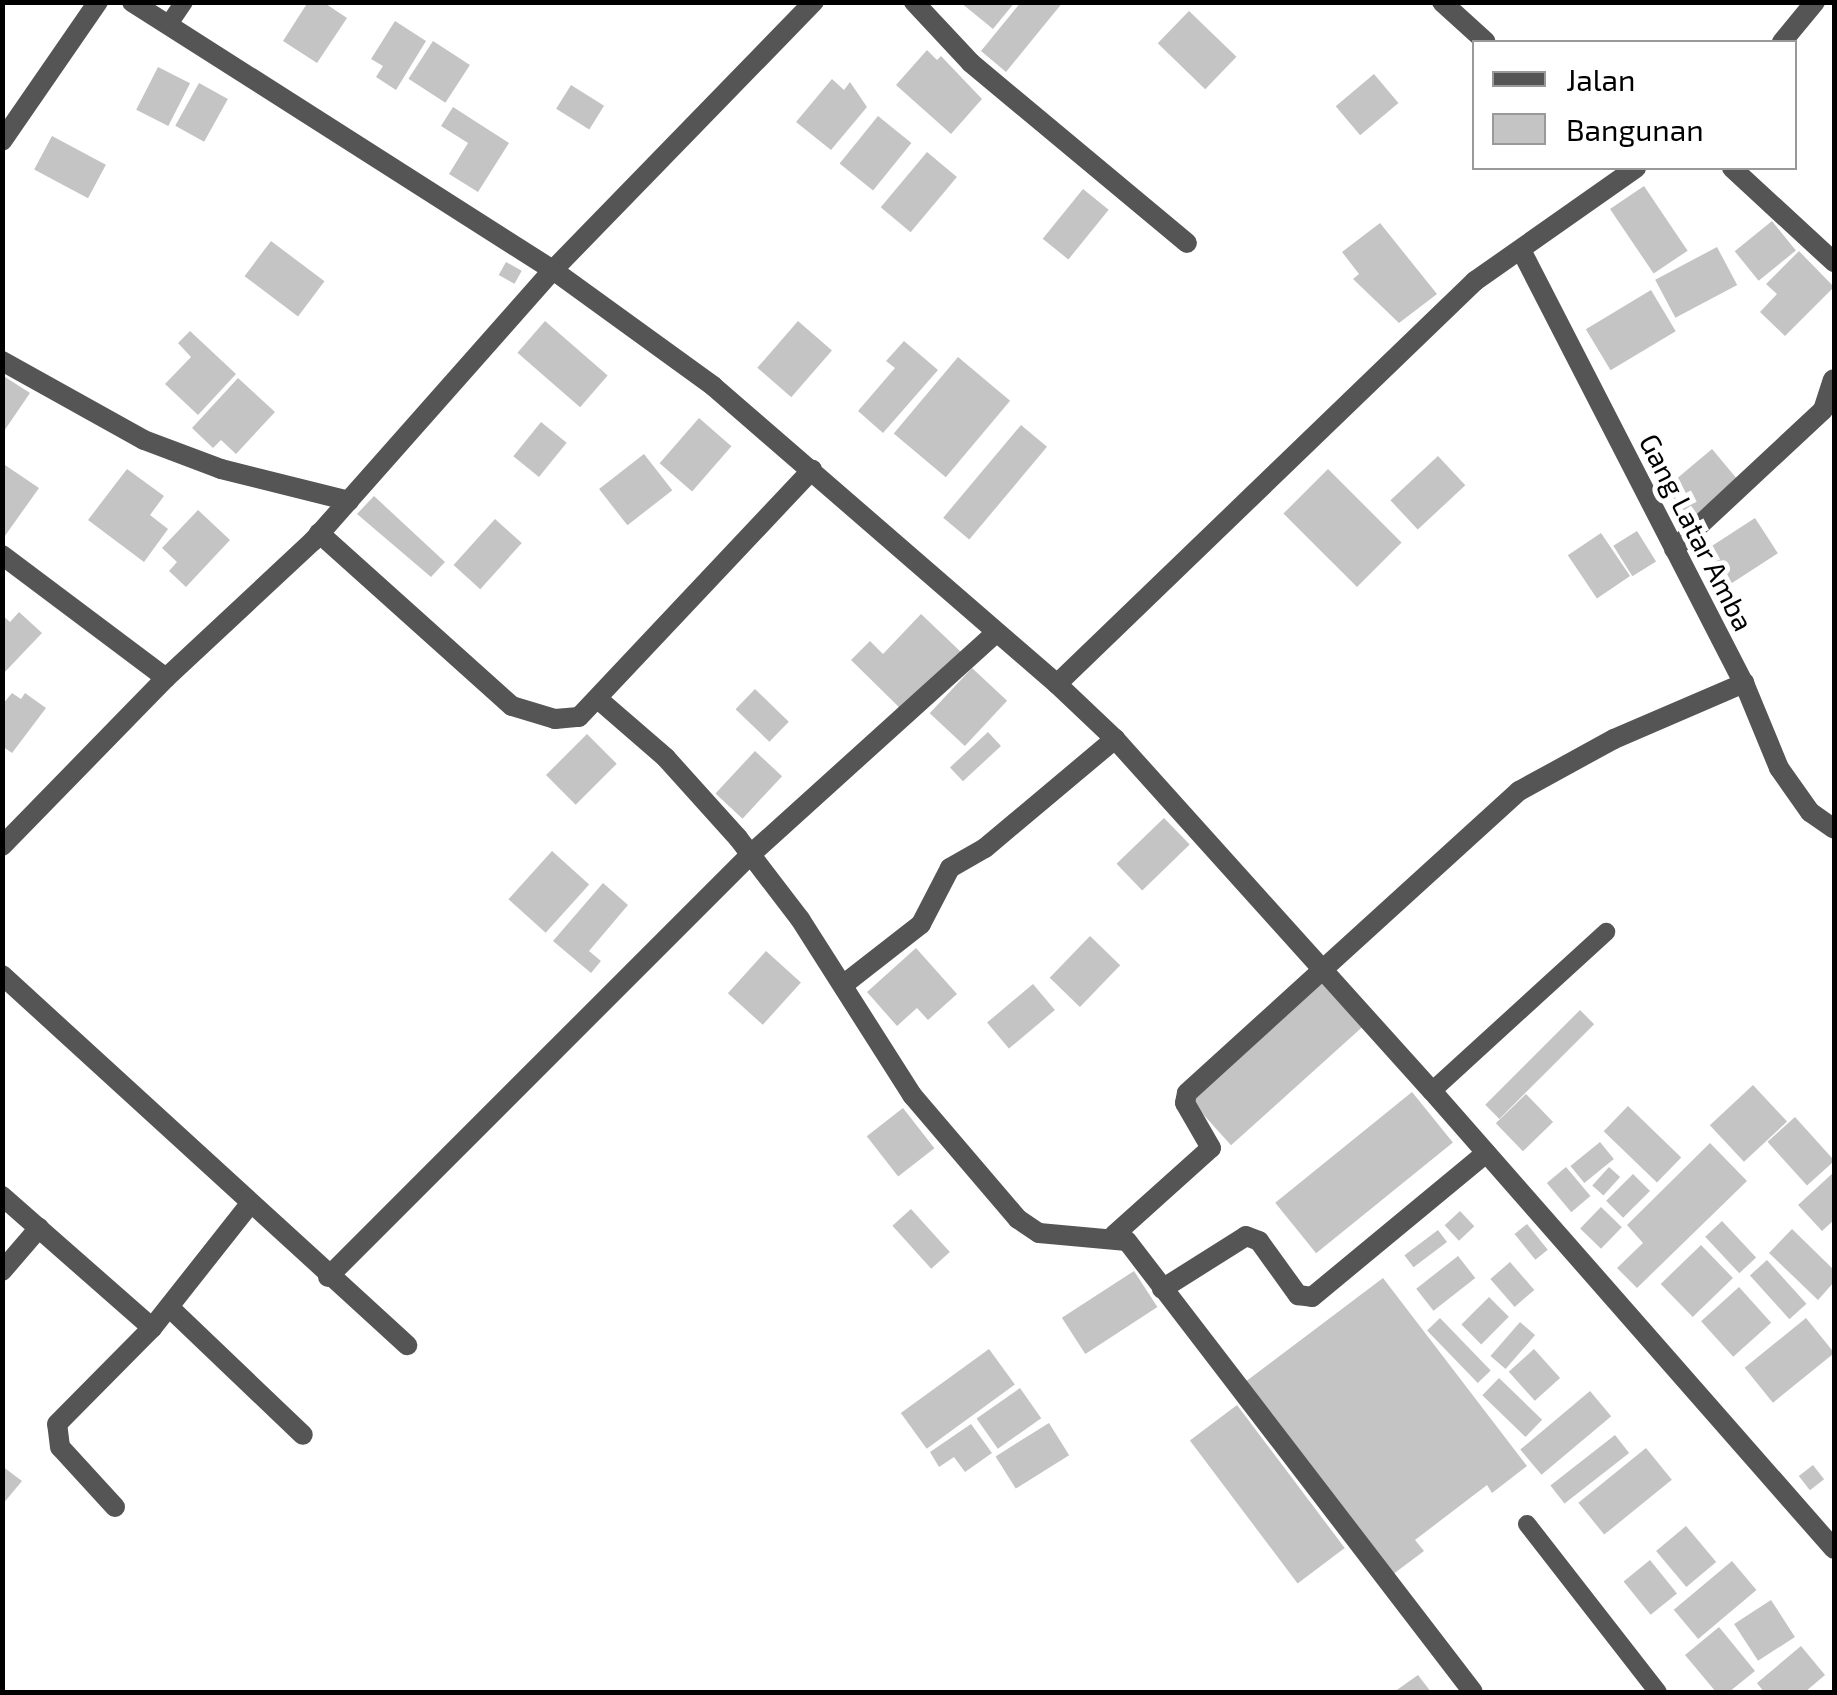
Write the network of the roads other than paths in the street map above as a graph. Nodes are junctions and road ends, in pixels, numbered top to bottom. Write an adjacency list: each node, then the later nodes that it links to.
1 (98, 2): 11 (street)
2 (132, 2): 8 (street)
3 (184, 2): 8 (lane)
4 (814, 2): 17 (street)
5 (914, 2): 14 (street)
6 (1442, 2): 9 (street)
7 (1815, 2): 10 (street)
8 (170, 24): 17 (street)
9 (1484, 40)
10 (1784, 40)
11 (2, 141)
12 (1630, 170): 15 (street)
13 (1734, 170): 16 (street)
14 (1187, 243)
15 (1521, 250): 23 (street, Gang Latar Amba); 28 (street)
16 (1834, 262)
17 (553, 270): 20 (street); 21 (street)
18 (2, 361): 21 (street)
19 (1833, 380): 23 (street)
20 (812, 470): 25 (street); 29 (street)
21 (349, 500): 22 (street)
22 (319, 533): 26 (street); 29 (street)
23 (1674, 549): 27 (street, Gang Latar Amba)
24 (2, 555): 26 (street)
25 (995, 634): 28 (street); 33 (street)
26 (166, 678): 32 (street)
27 (1744, 683): 31 (street, Gang Latar Amba); 35 (street)
28 (1057, 684): 30 (street)
29 (598, 698): 33 (street)
30 (1115, 739): 35 (street); 37 (street)
31 (1834, 828)
32 (7, 833)
33 (750, 855): 37 (street); 45 (street)
34 (1606, 932): 38 (lane)
35 (1324, 971): 38 (street); 43 (street)
36 (2, 975): 41 (street)
37 (844, 985): 43 (street)
38 (1432, 1090): 39 (street)
39 (1486, 1152): 46 (street); 53 (street)
40 (2, 1196): 42 (street)
41 (249, 1205): 45 (street); 47 (street)
42 (39, 1228): 44 (street); 48 (street)
43 (1114, 1235): 46 (street)
44 (2, 1271)
45 (328, 1277): 49 (street)
46 (1162, 1289): 54 (street)
47 (169, 1307): 48 (street); 50 (street)
48 (152, 1328): 51 (street)
49 (407, 1345)
50 (303, 1435)
51 (115, 1507)
52 (1526, 1524): 55 (lane)
53 (1834, 1549)
54 (1473, 1692)
55 (1658, 1692)

